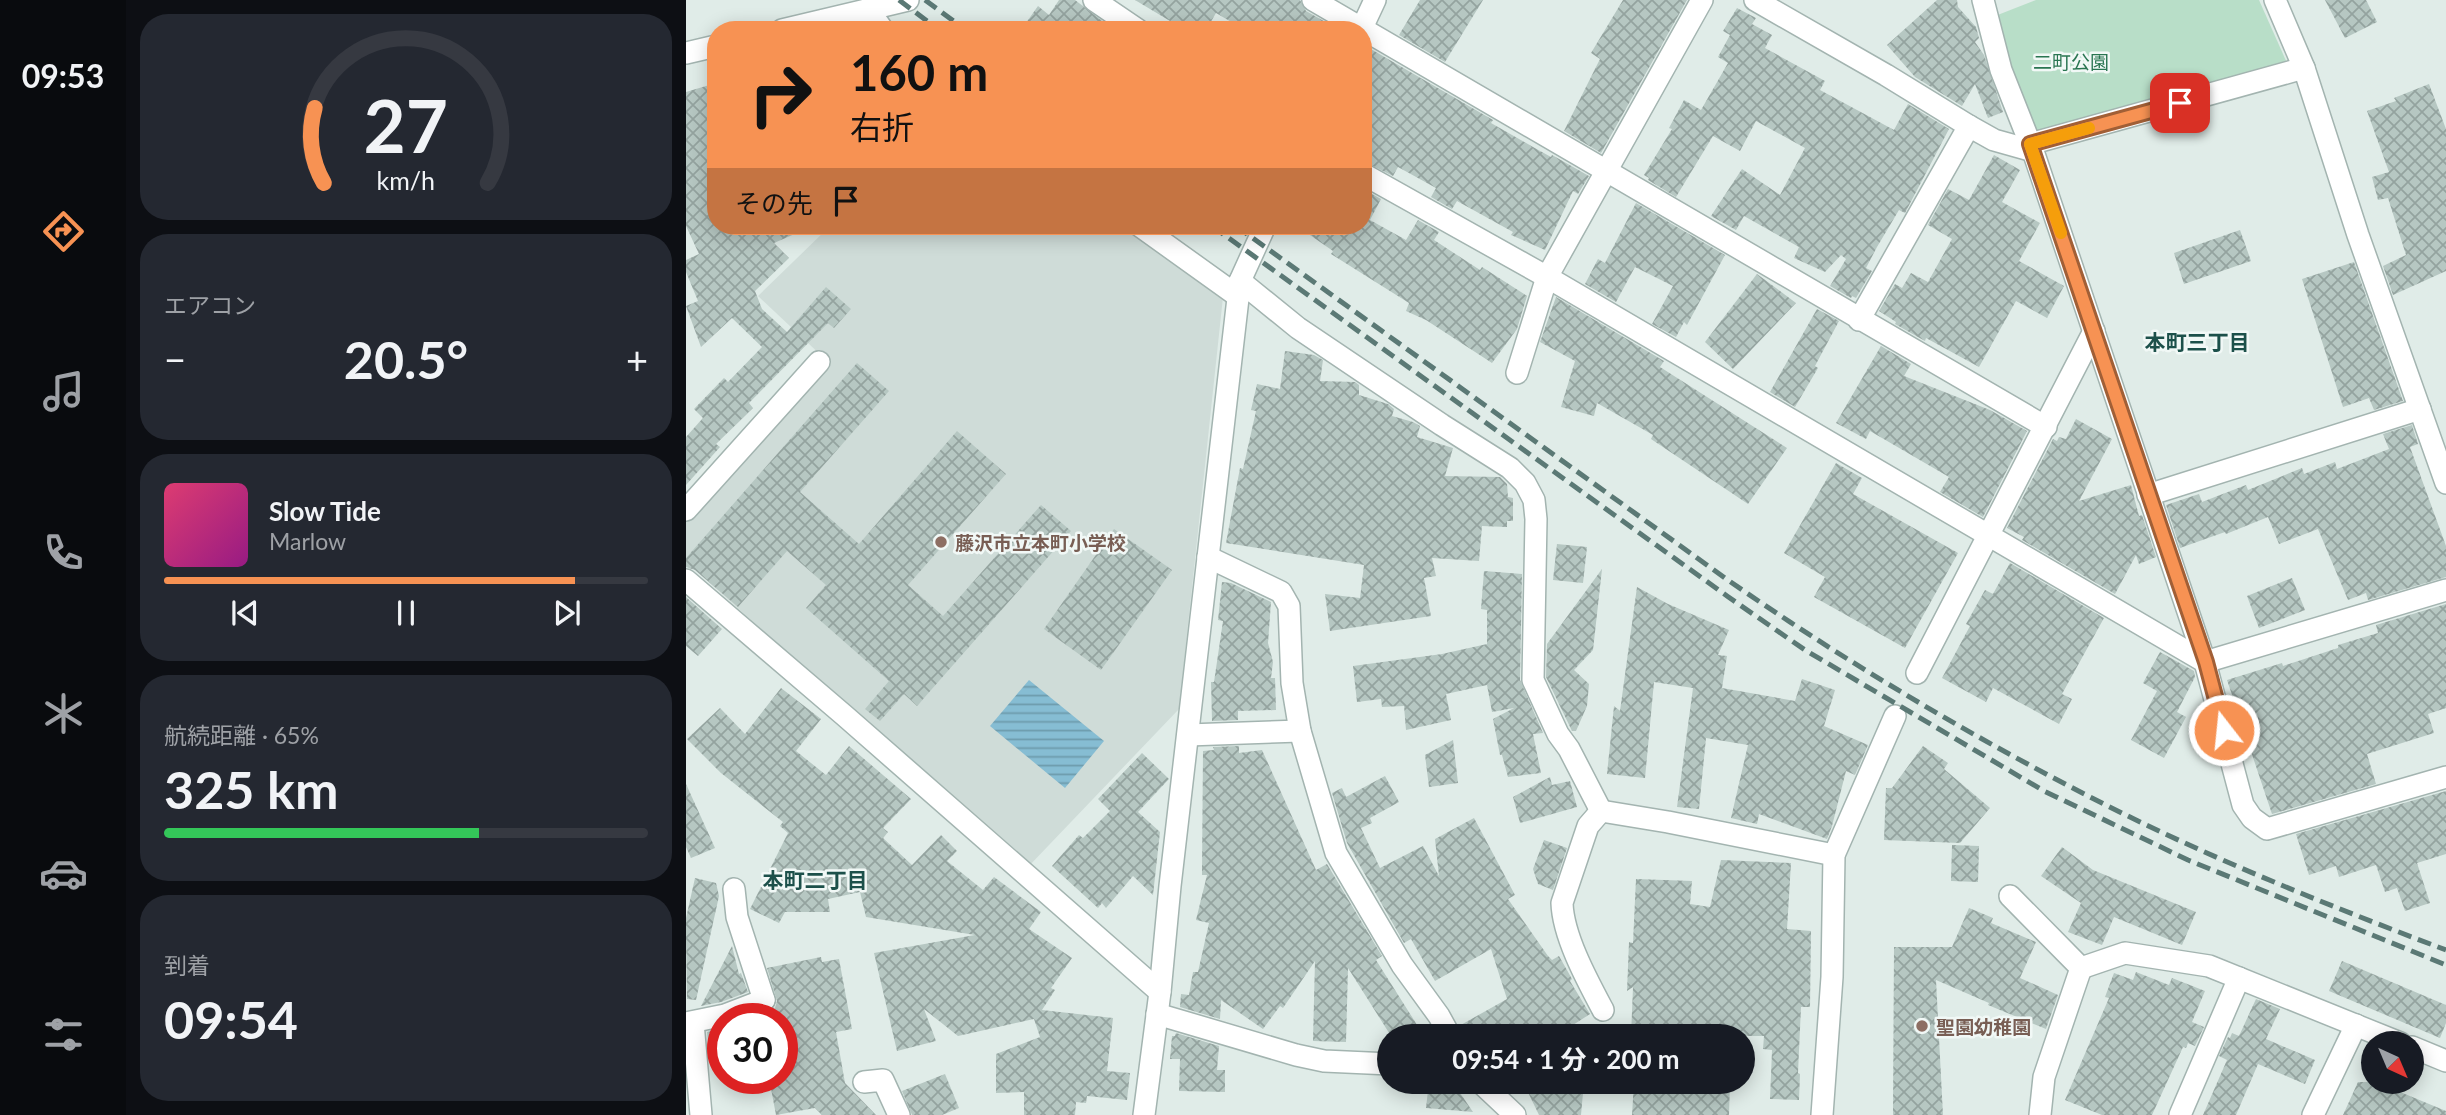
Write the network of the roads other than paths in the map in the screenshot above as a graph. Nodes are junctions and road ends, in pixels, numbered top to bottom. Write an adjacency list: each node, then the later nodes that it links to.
1 (908, 0): 9 (street)
2 (1094, 0): 12 (street)
3 (1314, 0): 13 (street)
4 (1375, 0): 14 (street)
5 (1702, 0): 21 (street)
6 (1755, 0): 19 (street)
7 (1983, 0): 20 (street)
8 (2275, 0): 18 (street)
9 (868, 9): 10 (street); 11 (street)
10 (819, 21)
11 (877, 21)
12 (1126, 21)
13 (1350, 21)
14 (1365, 21)
15 (1372, 34): 21 (street)
16 (707, 48): 17 (street)
17 (686, 53)
18 (2304, 68): 20 (street); 31 (street)
19 (1969, 126): 20 (street); 27 (street)
20 (2032, 148): 28 (street)
21 (1606, 169): 25 (street); 27 (street)
22 (1372, 179): 25 (street)
23 (1154, 235): 26 (street)
24 (1261, 235): 26 (street)
25 (1547, 277): 30 (street); 36 (street)
26 (1239, 289): 37 (street); 46 (street)
27 (1859, 320): 32 (street)
28 (2094, 331): 32 (street); 34 (street)
29 (819, 362): 35 (street)
30 (1517, 373)
31 (2420, 409): 33 (street); 34 (street)
32 (2046, 427): 36 (street)
33 (2446, 483)
34 (2148, 495): 40 (street)
35 (686, 510)
36 (1988, 534): 40 (street); 41 (street)
37 (1208, 557): 43 (street); 44 (street)
38 (686, 580): 52 (street)
39 (2446, 590): 40 (street)
40 (2206, 662): 45 (street)
41 (1917, 673)
42 (1895, 716): 47 (street)
43 (1300, 732): 44 (street); 56 (street)
44 (1188, 735): 52 (street)
45 (2446, 777)
46 (1601, 811): 47 (street); 53 (street)
47 (1834, 856): 68 (street)
48 (734, 889): 55 (street)
49 (2010, 896): 50 (street)
50 (2081, 968): 51 (street); 69 (street)
51 (2239, 978): 57 (street); 70 (street)
52 (1160, 992): 54 (street)
53 (1603, 1010)
54 (1157, 1014): 61 (street); 66 (street)
55 (690, 1023): 64 (street)
56 (1443, 1024)
57 (2356, 1025): 58 (street); 71 (street)
58 (2371, 1031)
59 (2424, 1053): 60 (street)
60 (2446, 1061)
61 (1377, 1063)
62 (863, 1082): 65 (street)
63 (1493, 1094): 67 (street)
64 (701, 1115)
65 (899, 1115)
66 (1144, 1115)
67 (1515, 1115)
68 (1822, 1115)
69 (2040, 1115)
70 (2180, 1115)
71 (2314, 1115)

